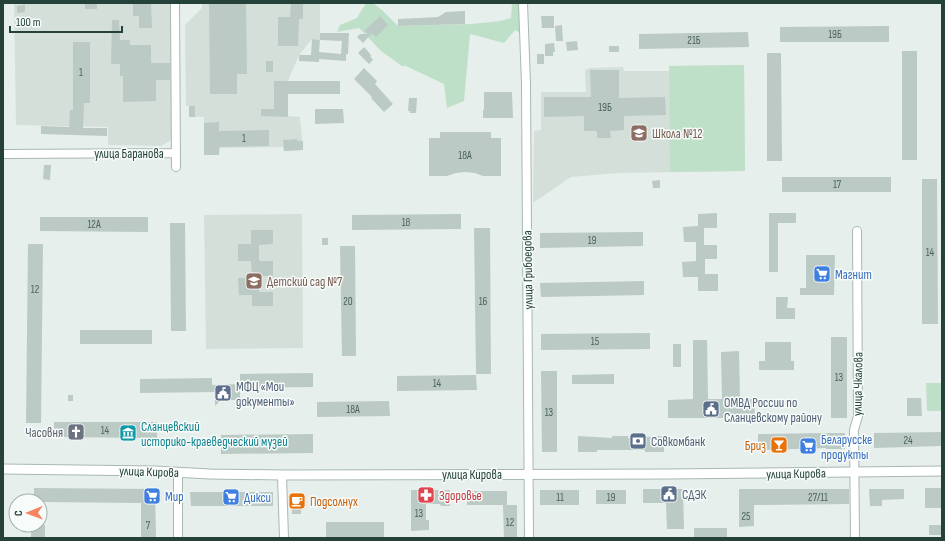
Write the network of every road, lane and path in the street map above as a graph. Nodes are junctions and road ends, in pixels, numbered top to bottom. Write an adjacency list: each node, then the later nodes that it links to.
1 (175, 3): 3 (street, улица Баранова)
2 (523, 3): 11 (street, улица Грибоедова)
3 (176, 153): 4 (street, улица Баранова); 5 (street)
4 (3, 154)
5 (176, 167)
6 (857, 231): 10 (street, улица Чкалова)
7 (3, 469): 9 (street, улица Кирова)
8 (942, 471): 10 (street, улица Кирова)
9 (178, 472): 12 (street, улица Кирова); 13 (street)
10 (854, 472): 11 (street, улица Кирова); 16 (street, улица Чкалова)
11 (528, 474): 12 (street, улица Кирова); 15 (street, улица Грибоедова)
12 (282, 475): 14 (street)
13 (178, 538)
14 (284, 538)
15 (529, 538)
16 (855, 538)

